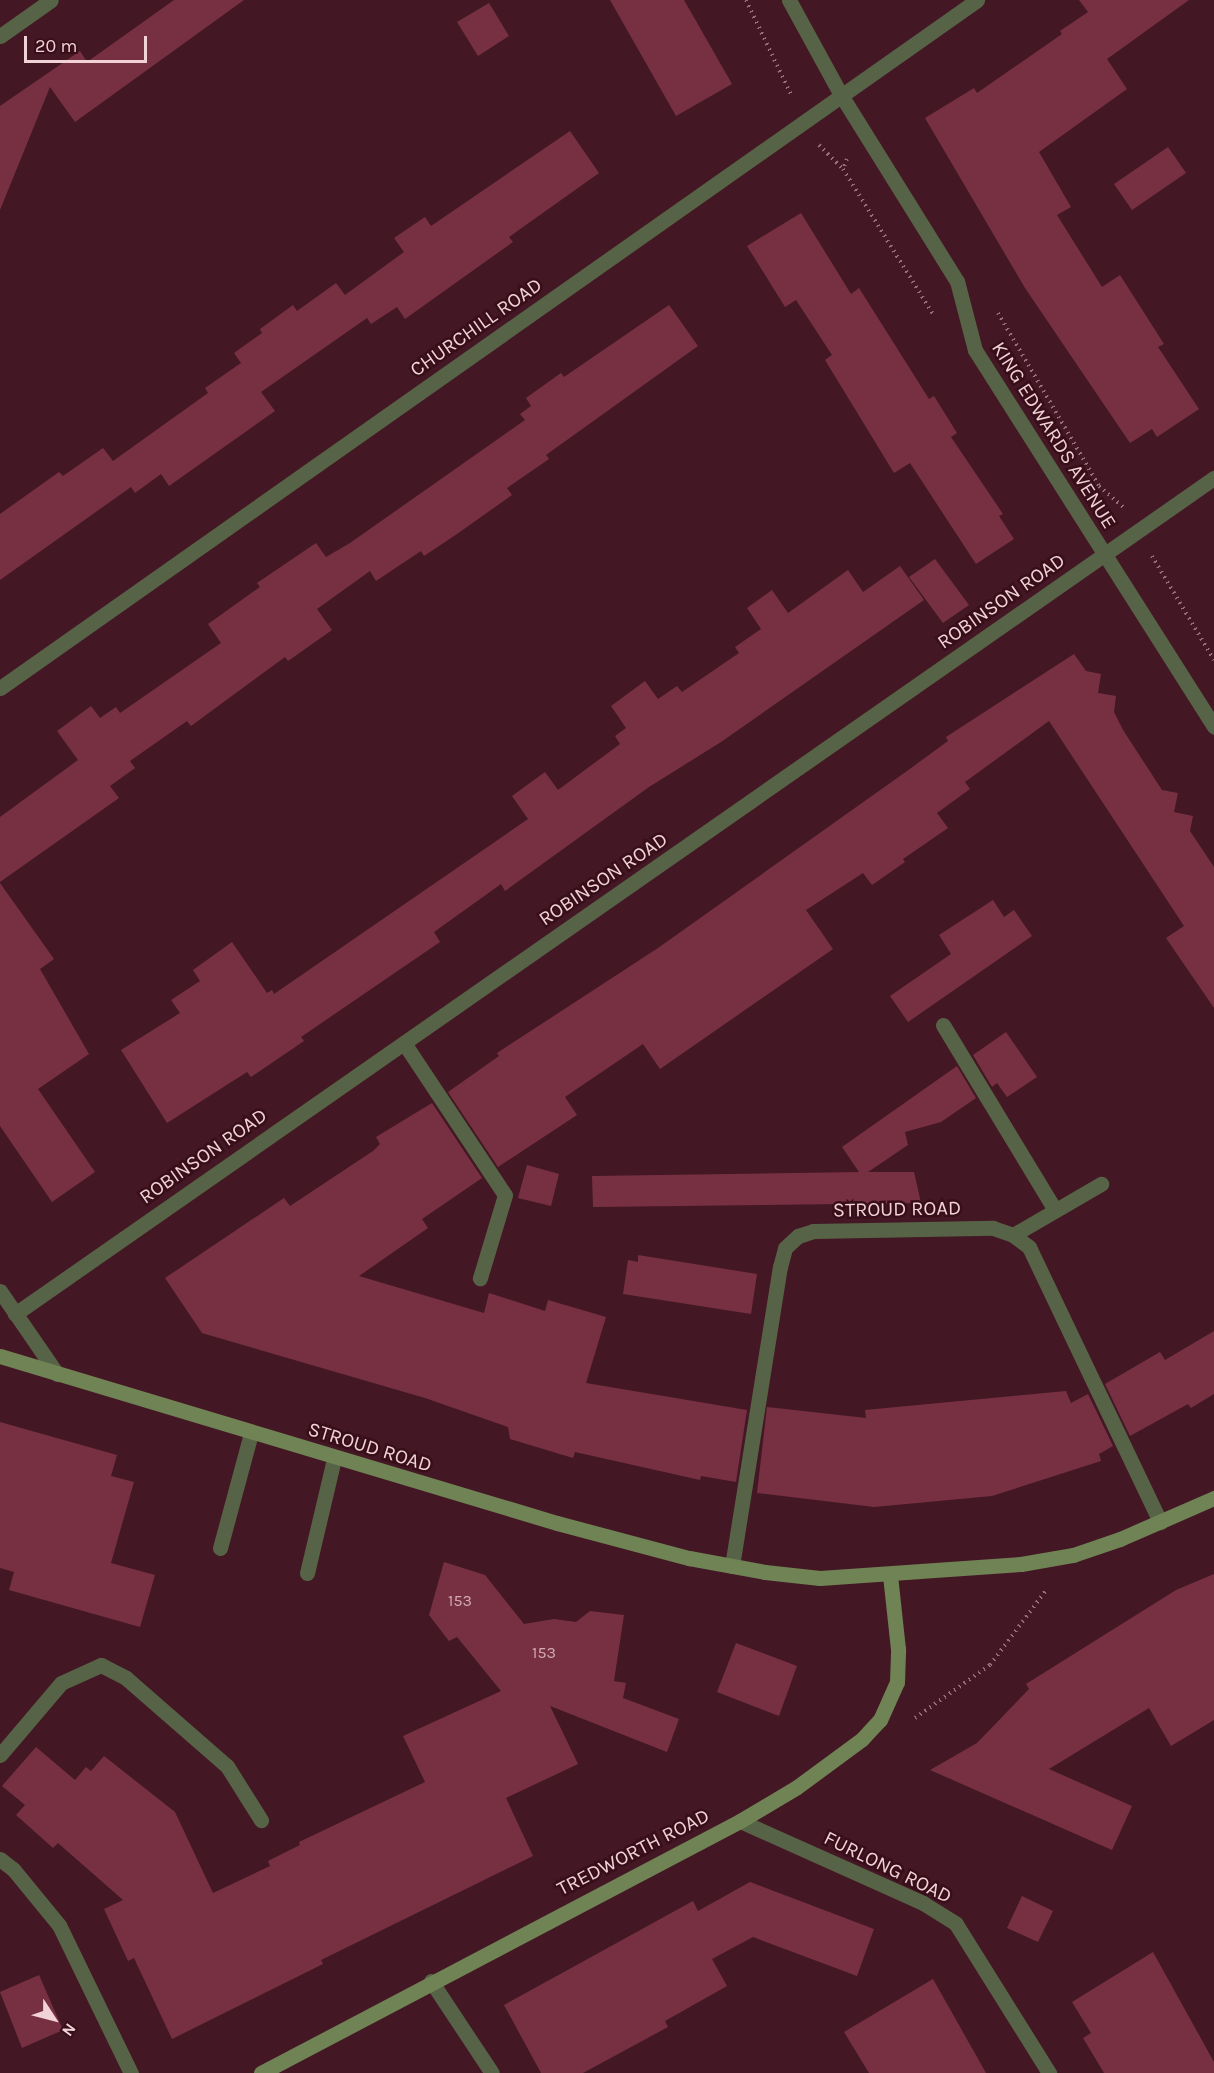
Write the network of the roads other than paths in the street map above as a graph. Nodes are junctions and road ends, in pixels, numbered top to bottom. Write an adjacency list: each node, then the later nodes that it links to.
1 (51, 0): 4 (street)
2 (789, 0): 5 (street, KING EDWARDS AVENUE)
3 (977, 0): 5 (street, CHURCHILL ROAD)
4 (0, 36)
5 (841, 95): 7 (street, KING EDWARDS AVENUE); 8 (street, CHURCHILL ROAD)
6 (1214, 478): 7 (street, ROBINSON ROAD)
7 (1104, 554): 9 (street, KING EDWARDS AVENUE); 11 (street, ROBINSON ROAD)
8 (0, 688)
9 (1214, 727)
10 (943, 1025): 13 (street)
11 (404, 1043): 15 (street); 17 (street, ROBINSON ROAD)
12 (1101, 1184): 13 (street)
13 (1055, 1210): 14 (street)
14 (1013, 1235): 23 (street); 25 (street, STROUD ROAD)
15 (480, 1278)
16 (0, 1291): 17 (street)
17 (15, 1314): 19 (street)
18 (0, 1356): 19 (main road, STROUD ROAD)
19 (57, 1374): 20 (main road, STROUD ROAD)
20 (251, 1433): 21 (main road, STROUD ROAD); 24 (street)
21 (334, 1459): 25 (main road, STROUD ROAD); 26 (street)
22 (1214, 1498): 23 (main road, STROUD ROAD)
23 (1160, 1522): 27 (main road, STROUD ROAD)
24 (220, 1548)
25 (732, 1566): 27 (main road, STROUD ROAD)
26 (307, 1573)
27 (890, 1575): 30 (main road, TREDWORTH ROAD)
28 (0, 1755): 29 (street)
29 (261, 1820)
30 (740, 1821): 32 (main road, TREDWORTH ROAD); 36 (street, FURLONG ROAD)
31 (0, 1859): 33 (street)
32 (431, 1981): 34 (main road, TREDWORTH ROAD); 35 (street)
33 (131, 2073)
34 (261, 2073)
35 (492, 2073)
36 (1049, 2073)

